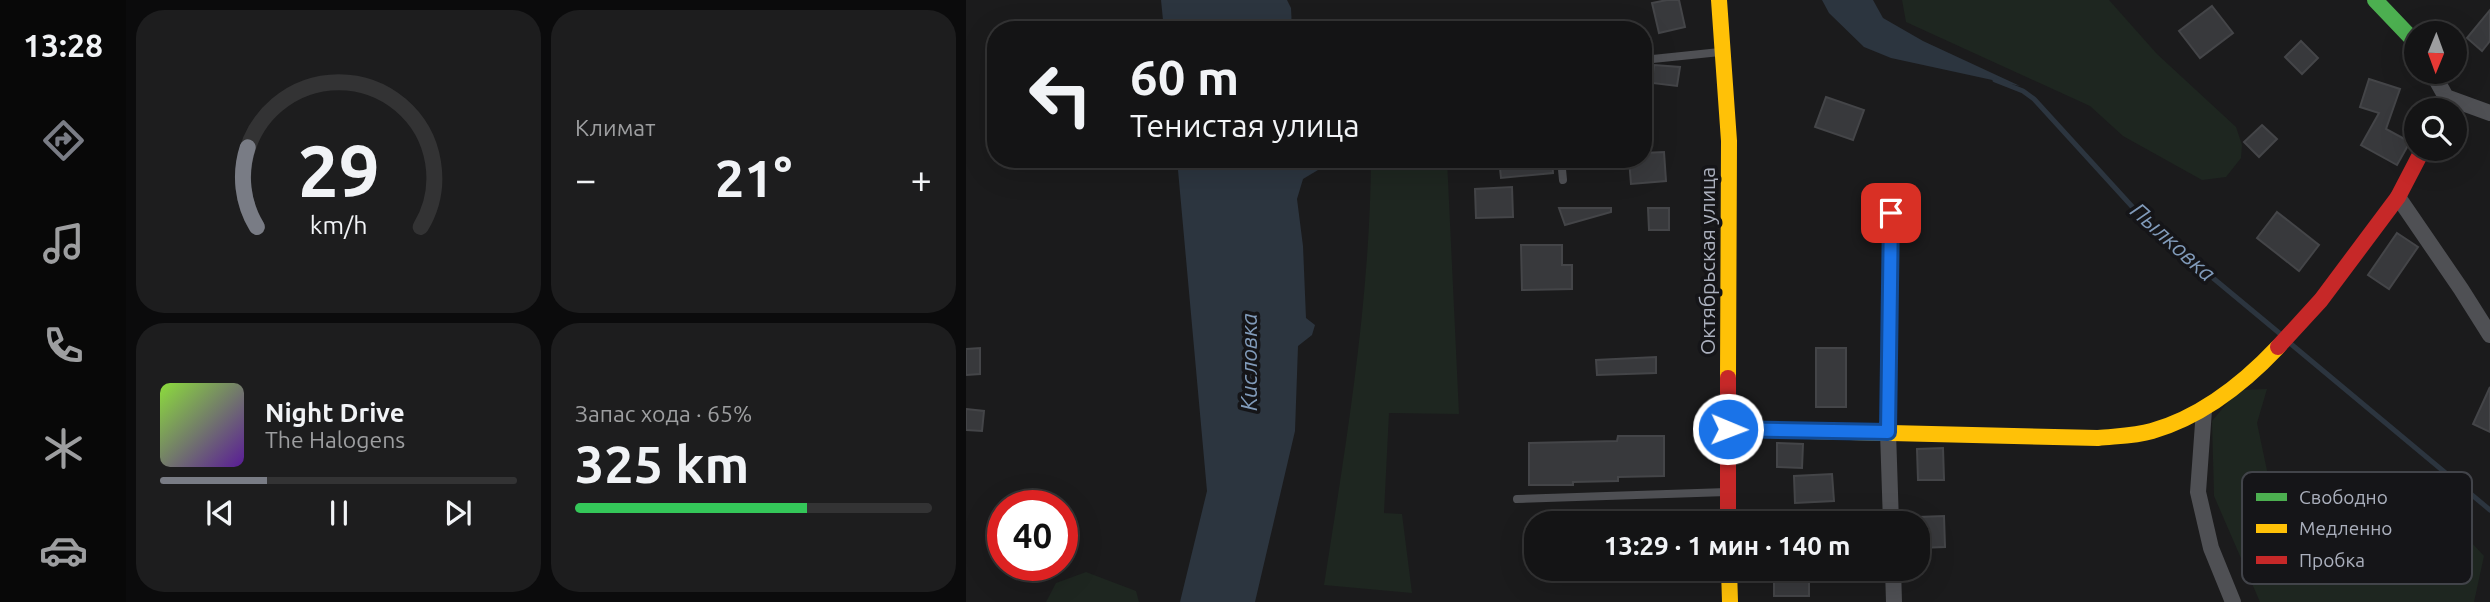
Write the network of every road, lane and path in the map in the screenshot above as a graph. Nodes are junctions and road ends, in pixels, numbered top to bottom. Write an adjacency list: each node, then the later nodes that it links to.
1 (1719, 0): 4 (street, Октябрьская улица)
2 (2375, 0): 3 (street)
3 (2404, 30)
4 (1723, 51): 5 (lane); 15 (street, Октябрьская улица)
5 (1652, 59)
6 (2467, 109): 7 (street)
7 (2490, 113)
8 (2417, 161): 11 (street)
9 (1562, 168): 10 (lane)
10 (1563, 180)
11 (2398, 197): 13 (street); 14 (street)
12 (1891, 213): 16 (street)
13 (2490, 335)
14 (2204, 410): 16 (street); 25 (street)
15 (1728, 429): 16 (street); 17 (street, Октябрьская улица)
16 (1888, 432): 20 (street)
17 (1727, 492): 18 (lane); 19 (street, Октябрьская улица)
18 (1517, 499)
19 (1728, 511)
20 (1891, 511)
21 (1730, 581): 23 (street)
22 (1893, 581): 24 (street)
23 (1730, 602)
24 (1894, 602)
25 (2233, 602)

